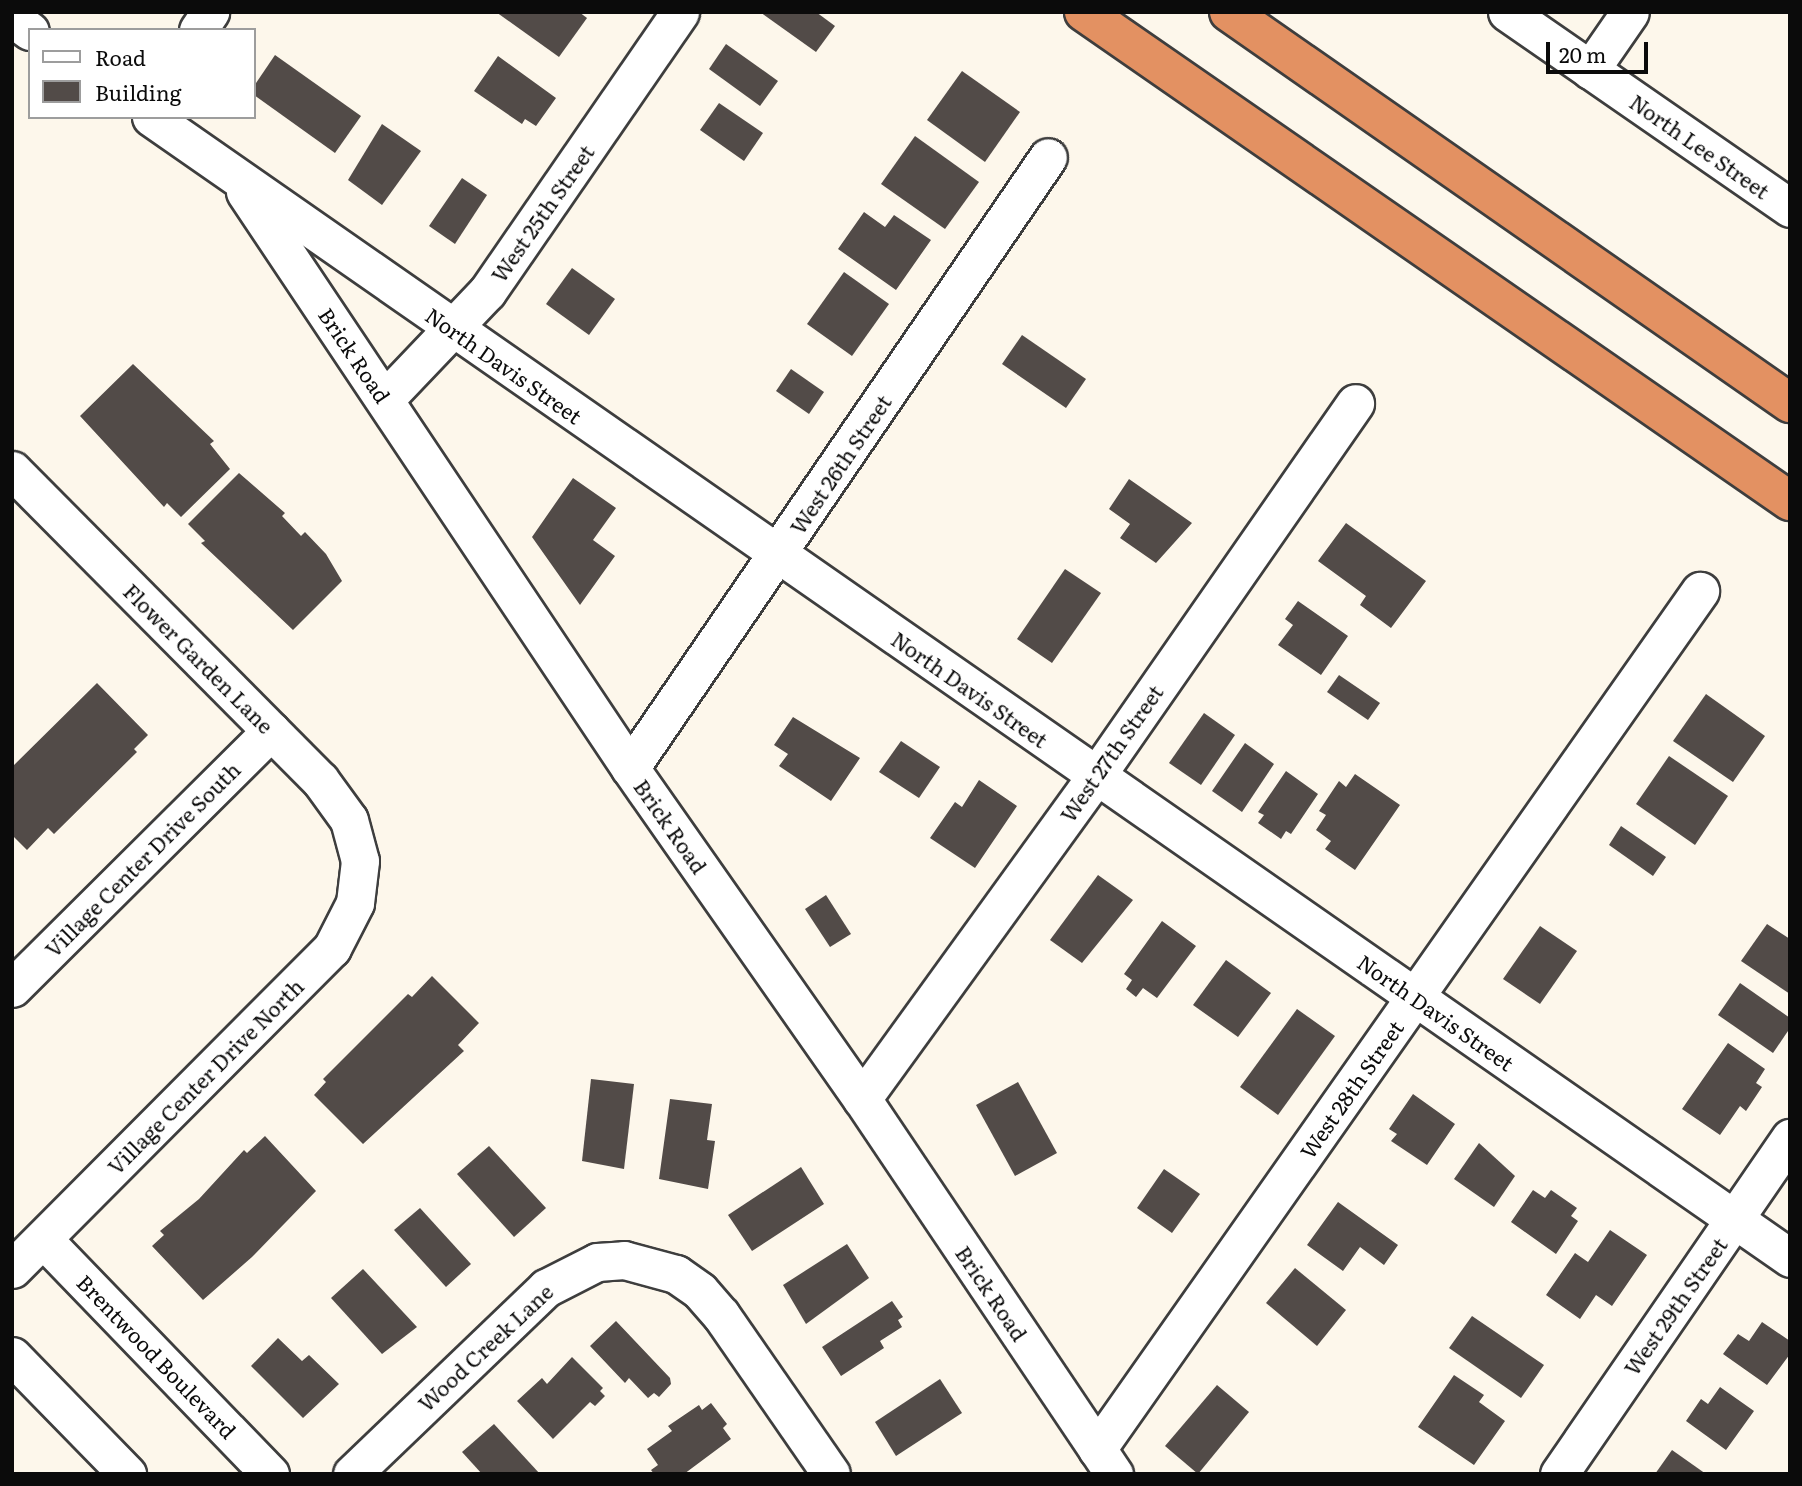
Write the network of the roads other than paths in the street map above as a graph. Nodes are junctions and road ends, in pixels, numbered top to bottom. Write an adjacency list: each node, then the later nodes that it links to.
1 (210, 12): 8 (street)
2 (680, 12): 15 (street, West 25th Street)
3 (1084, 12): 16 (highway)
4 (1229, 12): 18 (highway)
5 (1507, 12): 10 (street, North Lee Street)
6 (1630, 12): 10 (street)
7 (12, 18): 9 (street)
8 (199, 28)
9 (28, 30)
10 (1590, 70): 14 (street, North Lee Street)
11 (154, 119): 13 (street, North Davis Street)
12 (1048, 158): 23 (street, West 26th Street)
13 (233, 174): 15 (street, North Davis Street); 17 (street, Brick Road)
14 (1790, 208)
15 (453, 330): 17 (street, West 25th Street); 23 (street, North Davis Street)
16 (1634, 392): 21 (highway); 22 (highway)
17 (385, 399): 26 (street, Brick Road)
18 (1790, 403)
19 (1355, 404): 27 (street, West 27th Street)
20 (12, 470): 25 (street, Flower Garden Lane)
21 (1790, 501)
22 (1790, 531)
23 (778, 555): 26 (street, West 26th Street); 27 (street, North Davis Street)
24 (1700, 591): 30 (street, West 28th Street)
25 (271, 731): 28 (street, Flower Garden Lane); 29 (street, Village Center Drive South)
26 (630, 768): 31 (street, Brick Road)
27 (1096, 776): 30 (street, North Davis Street); 31 (street, West 27th Street)
28 (360, 861): 34 (street, Village Center Drive North)
29 (12, 988)
30 (1416, 998): 33 (street, North Davis Street); 38 (street, West 28th Street)
31 (862, 1099): 38 (street, Brick Road)
32 (1790, 1138): 33 (street, West 29th Street)
33 (1735, 1220): 35 (street, North Davis Street); 43 (street, West 29th Street)
34 (43, 1239): 36 (street, Village Center Drive North); 40 (street, Brentwood Boulevard)
35 (1790, 1258)
36 (12, 1269)
37 (12, 1356): 39 (street)
38 (1106, 1461)
39 (127, 1474)
40 (271, 1474)
41 (352, 1474): 42 (street, Wood Creek Lane)
42 (831, 1474)
43 (1559, 1474)

